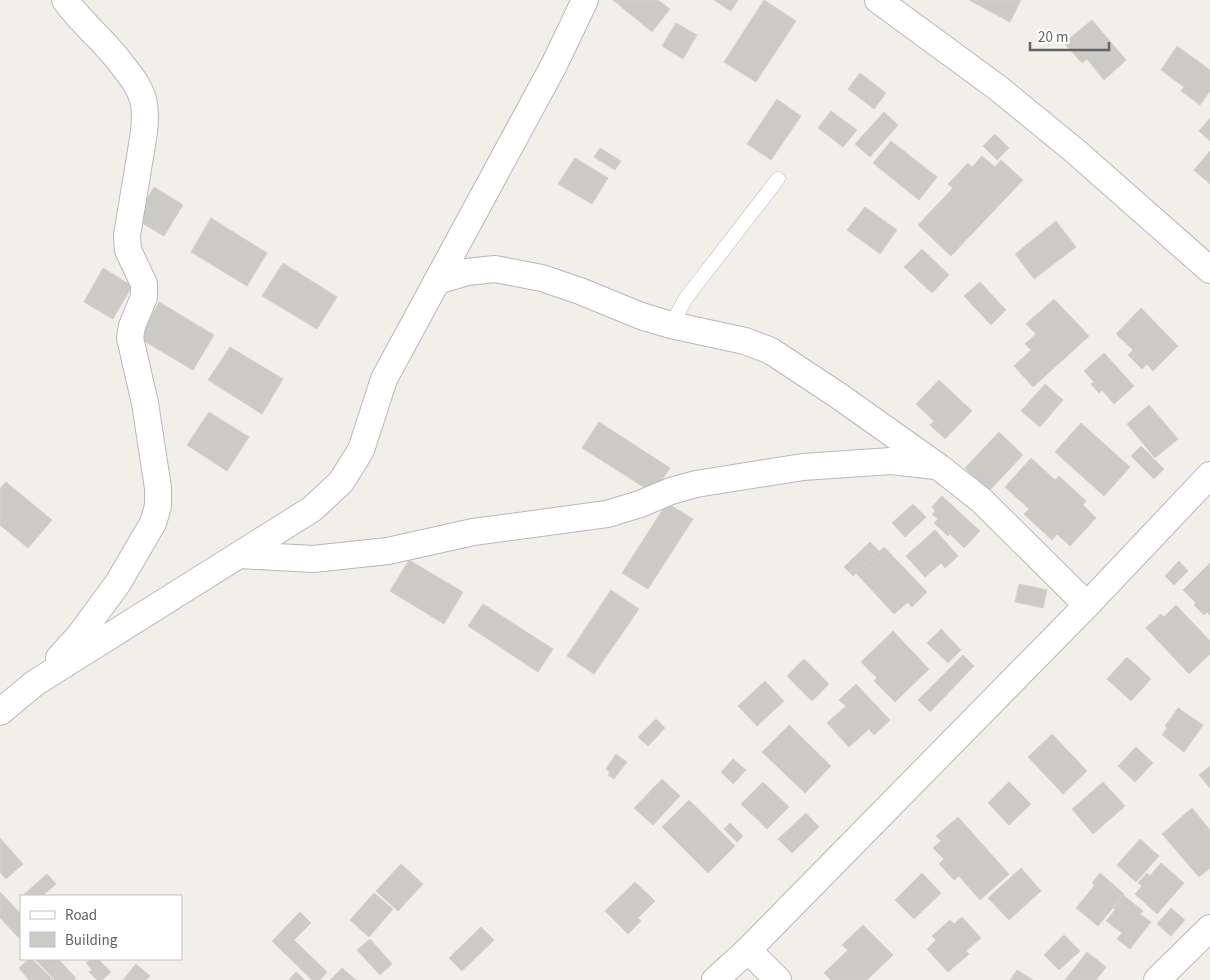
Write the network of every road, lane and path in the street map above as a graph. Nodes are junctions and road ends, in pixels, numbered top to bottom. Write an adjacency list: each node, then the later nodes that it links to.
1 (65, 0): 12 (street)
2 (586, 0): 6 (street)
3 (878, 0): 5 (street)
4 (778, 179): 7 (lane)
5 (1210, 270)
6 (437, 281): 7 (street); 10 (street)
7 (671, 325): 8 (street)
8 (939, 467): 10 (street); 11 (street)
9 (1210, 475): 11 (street)
10 (240, 555): 12 (street)
11 (1087, 605): 15 (street)
12 (35, 683): 13 (street)
13 (0, 712)
14 (1210, 928): 18 (street)
15 (748, 950): 16 (street); 17 (street)
16 (715, 980)
17 (778, 980)
18 (1157, 980)

